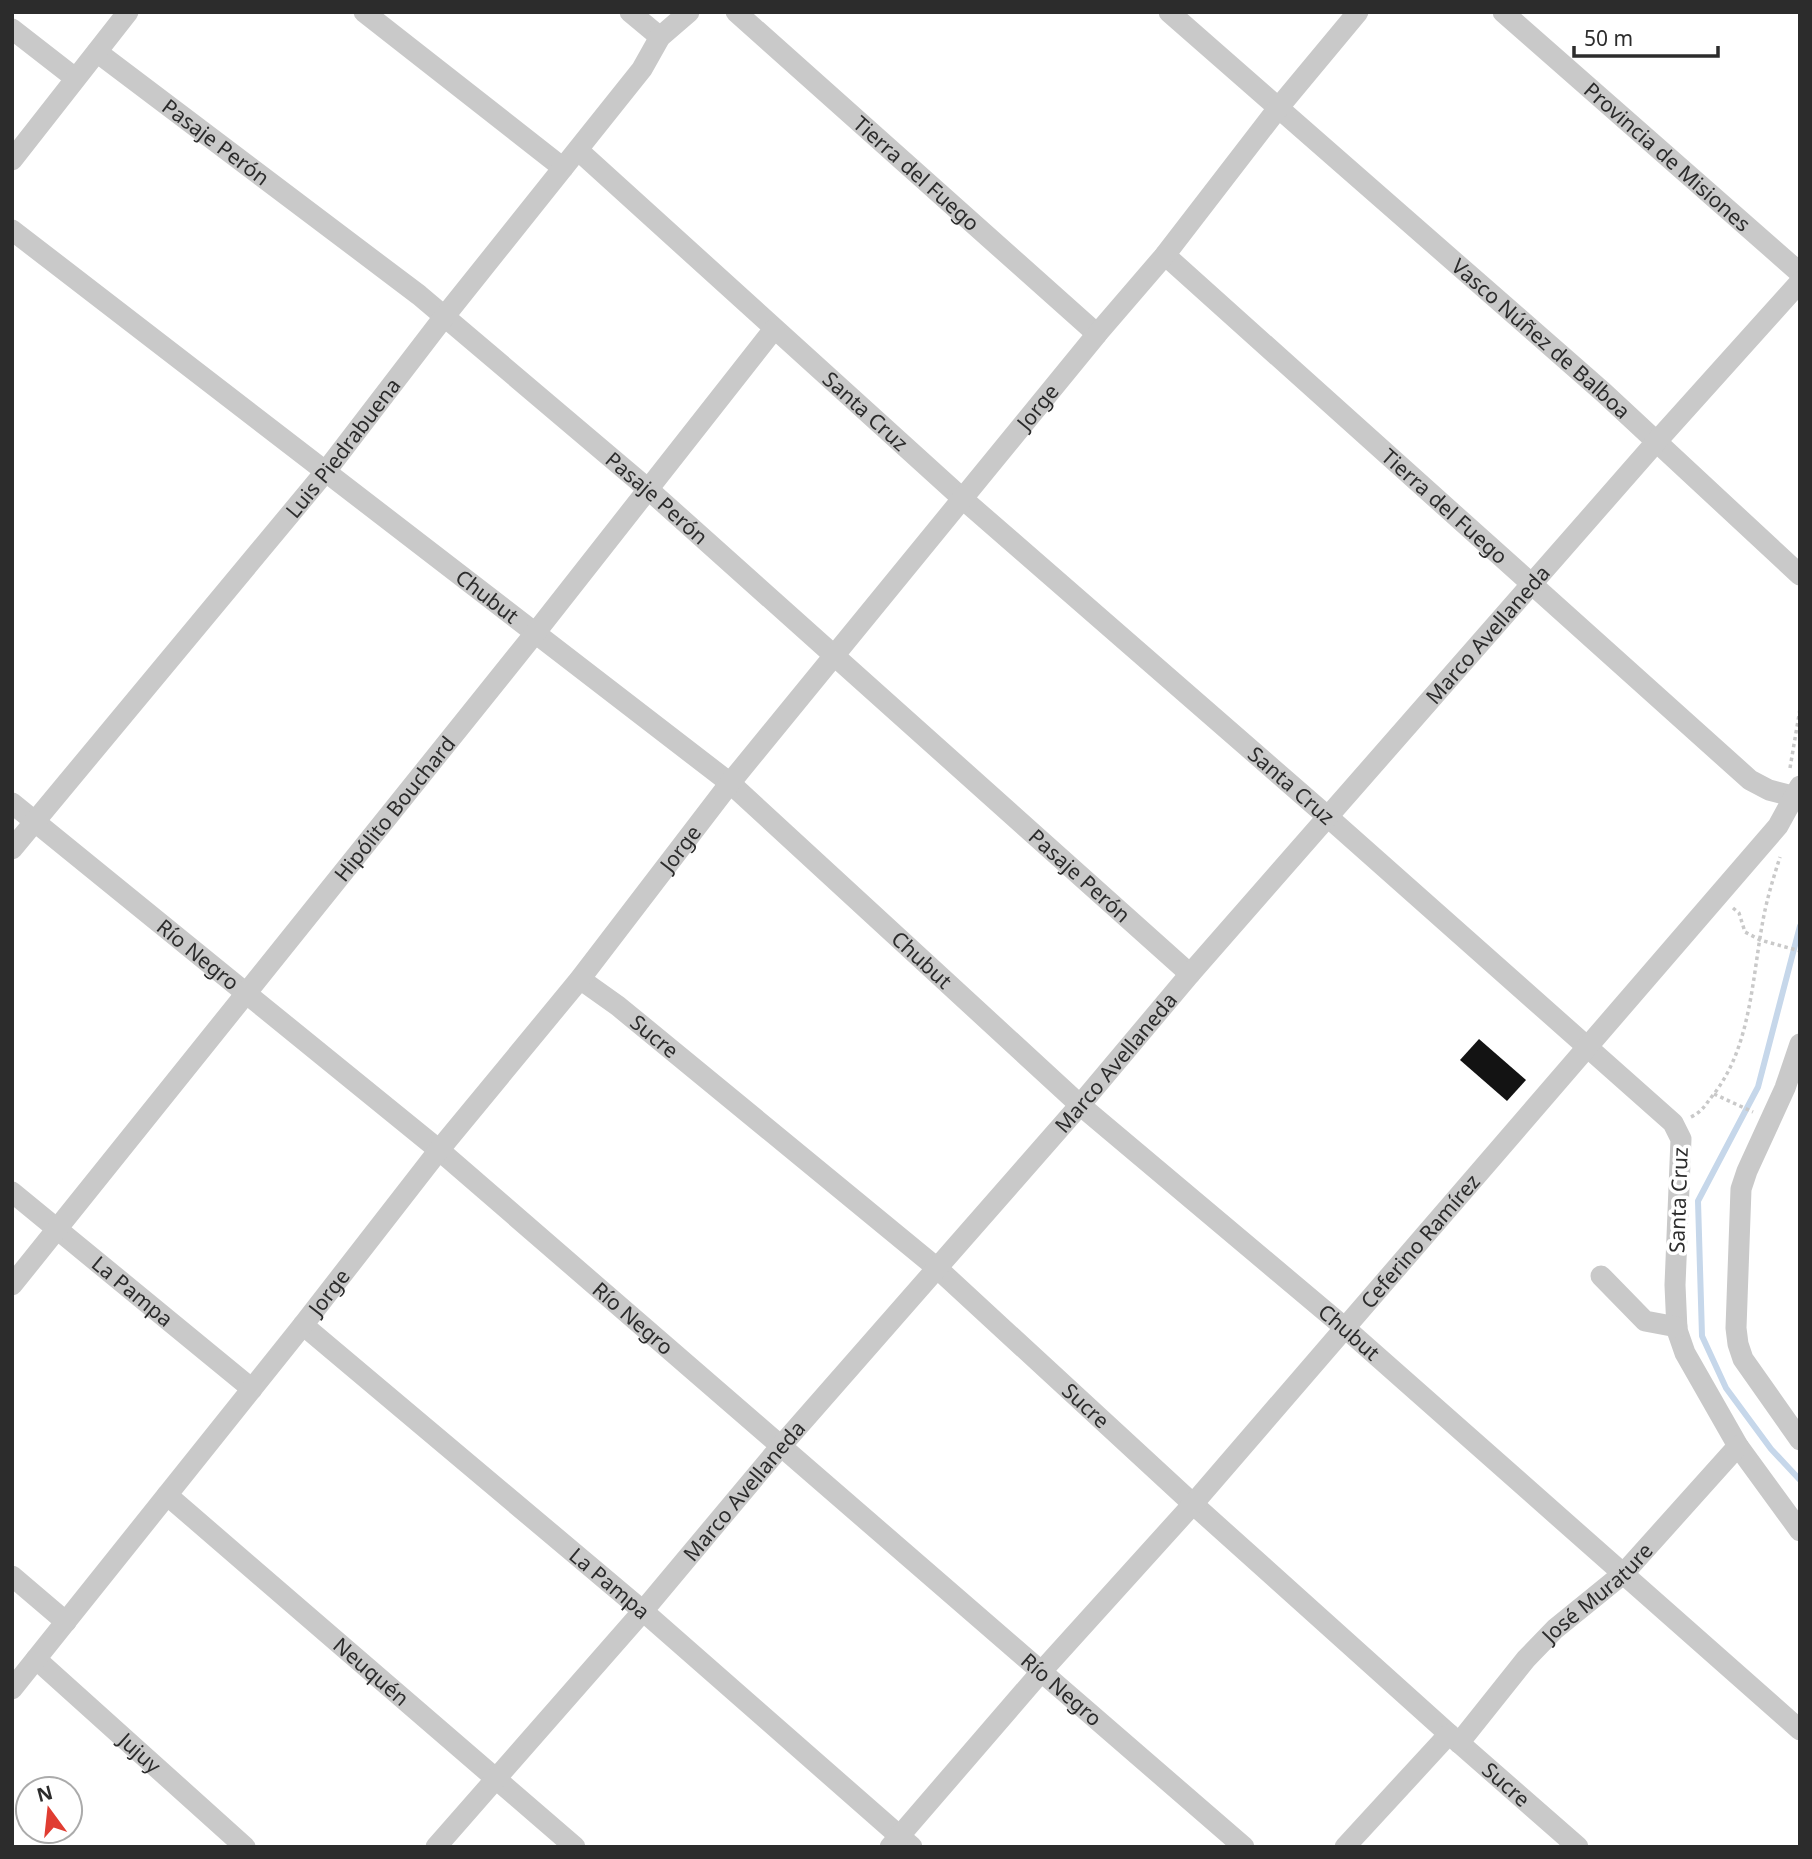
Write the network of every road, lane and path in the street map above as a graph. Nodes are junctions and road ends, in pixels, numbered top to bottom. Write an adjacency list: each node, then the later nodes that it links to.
1 (128, 12): 11 (street)
2 (364, 12): 16 (street)
3 (630, 12): 10 (street)
4 (689, 12): 10 (street)
5 (736, 12): 23 (street, Tierra del Fuego)
6 (1169, 12): 13 (street, Vasco Núñez de Balboa)
7 (1358, 12): 13 (street, Jorge)
8 (1503, 12): 19 (street, Provincia de Misiones)
9 (12, 29): 12 (street)
10 (660, 37): 14 (street, Luis Piedrabuena)
11 (97, 52): 12 (street); 21 (street, Pasaje Perón)
12 (75, 78): 15 (street)
13 (1279, 107): 18 (street, Jorge); 24 (street, Vasco Núñez de Balboa)
14 (579, 151): 16 (street, Luis Piedrabuena); 22 (street, Santa Cruz)
15 (12, 160)
16 (563, 169): 21 (street, Luis Piedrabuena)
17 (12, 230): 25 (street, Chubut)
18 (1165, 256): 23 (street, Jorge); 29 (street, Tierra del Fuego)
19 (1800, 273)
20 (1800, 282): 24 (street, Marco Avellaneda)
21 (444, 317): 25 (street, Luis Piedrabuena); 26 (street, Pasaje Perón)
22 (774, 329): 26 (street, Hipólito Bouchard); 27 (street, Santa Cruz)
23 (1097, 334): 27 (street, Jorge)
24 (1657, 441): 28 (street, Vasco Núñez de Balboa); 29 (street, Marco Avellaneda)
25 (326, 471): 30 (street, Chubut); 36 (street, Luis Piedrabuena)
26 (648, 489): 30 (street, Hipólito Bouchard); 31 (street, Pasaje Perón)
27 (964, 500): 31 (street, Jorge); 35 (street, Santa Cruz)
28 (1800, 575)
29 (1532, 586): 33 (street, Tierra del Fuego); 35 (street, Marco Avellaneda)
30 (536, 632): 32 (street, Chubut); 44 (street, Hipólito Bouchard)
31 (835, 655): 32 (street, Jorge); 42 (street, Pasaje Perón)
32 (730, 783): 43 (street, Jorge); 48 (street, Chubut)
33 (1798, 791): 39 (street, Ceferino Ramírez)
34 (12, 803): 36 (street, Río Negro)
35 (1328, 817): 42 (street, Marco Avellaneda); 46 (street, Santa Cruz)
36 (35, 822): 37 (street, Luis Piedrabuena); 44 (street, Río Negro)
37 (12, 849)
38 (1782, 850): 40 (path)
39 (1719, 895): 40 (path); 46 (street, Ceferino Ramírez)
40 (1760, 940): 41 (path); 47 (path)
41 (1800, 951)
42 (1190, 974): 48 (street, Marco Avellaneda)
43 (580, 979): 51 (street, Jorge); 54 (street, Sucre)
44 (247, 993): 51 (street, Río Negro); 53 (street, Hipólito Bouchard)
45 (1800, 1044): 49 (street)
46 (1588, 1048): 50 (street, Santa Cruz); 58 (street, Ceferino Ramírez)
47 (1714, 1094): 49 (path); 50 (path)
48 (1080, 1105): 54 (street, Marco Avellaneda); 58 (street, Chubut)
49 (1770, 1120): 61 (street)
50 (1675, 1125): 59 (street, Santa Cruz)
51 (439, 1150): 57 (street, Jorge); 62 (street, Río Negro)
52 (12, 1192): 53 (street, La Pampa)
53 (58, 1229): 56 (street, Hipólito Bouchard); 60 (street, La Pampa)
54 (937, 1268): 62 (street, Marco Avellaneda); 65 (street, Sucre)
55 (1601, 1276): 59 (street)
56 (12, 1285)
57 (303, 1325): 60 (street, Jorge); 69 (street, La Pampa)
58 (1344, 1327): 65 (street, Ceferino Ramírez); 67 (street, Chubut)
59 (1677, 1327): 63 (street, Santa Cruz)
60 (252, 1389): 64 (street, Jorge)
61 (1800, 1440)
62 (781, 1446): 69 (street, Marco Avellaneda); 72 (street, Río Negro)
63 (1738, 1446): 66 (street, Santa Cruz); 67 (street, José Murature)
64 (167, 1495): 70 (street, Jorge); 76 (street, Neuquén)
65 (1193, 1504): 72 (street, Ceferino Ramírez); 75 (street, Sucre)
66 (1800, 1531)
67 (1623, 1573): 74 (street, Chubut); 75 (street, José Murature)
68 (12, 1576): 70 (street)
69 (643, 1611): 76 (street, Marco Avellaneda); 77 (street, La Pampa)
70 (66, 1622): 71 (street, Jorge)
71 (36, 1659): 73 (street, Jorge); 78 (street, Jujuy)
72 (1041, 1672): 77 (street, Ceferino Ramírez); 81 (street, Río Negro)
73 (12, 1689)
74 (1800, 1730)
75 (1454, 1738): 82 (street, José Murature); 83 (street, Sucre)
76 (496, 1778): 79 (street, Marco Avellaneda); 80 (street, Neuquén)
77 (900, 1843)
78 (244, 1847)
79 (436, 1847)
80 (575, 1847)
81 (1244, 1847)
82 (1345, 1847)
83 (1578, 1847)

